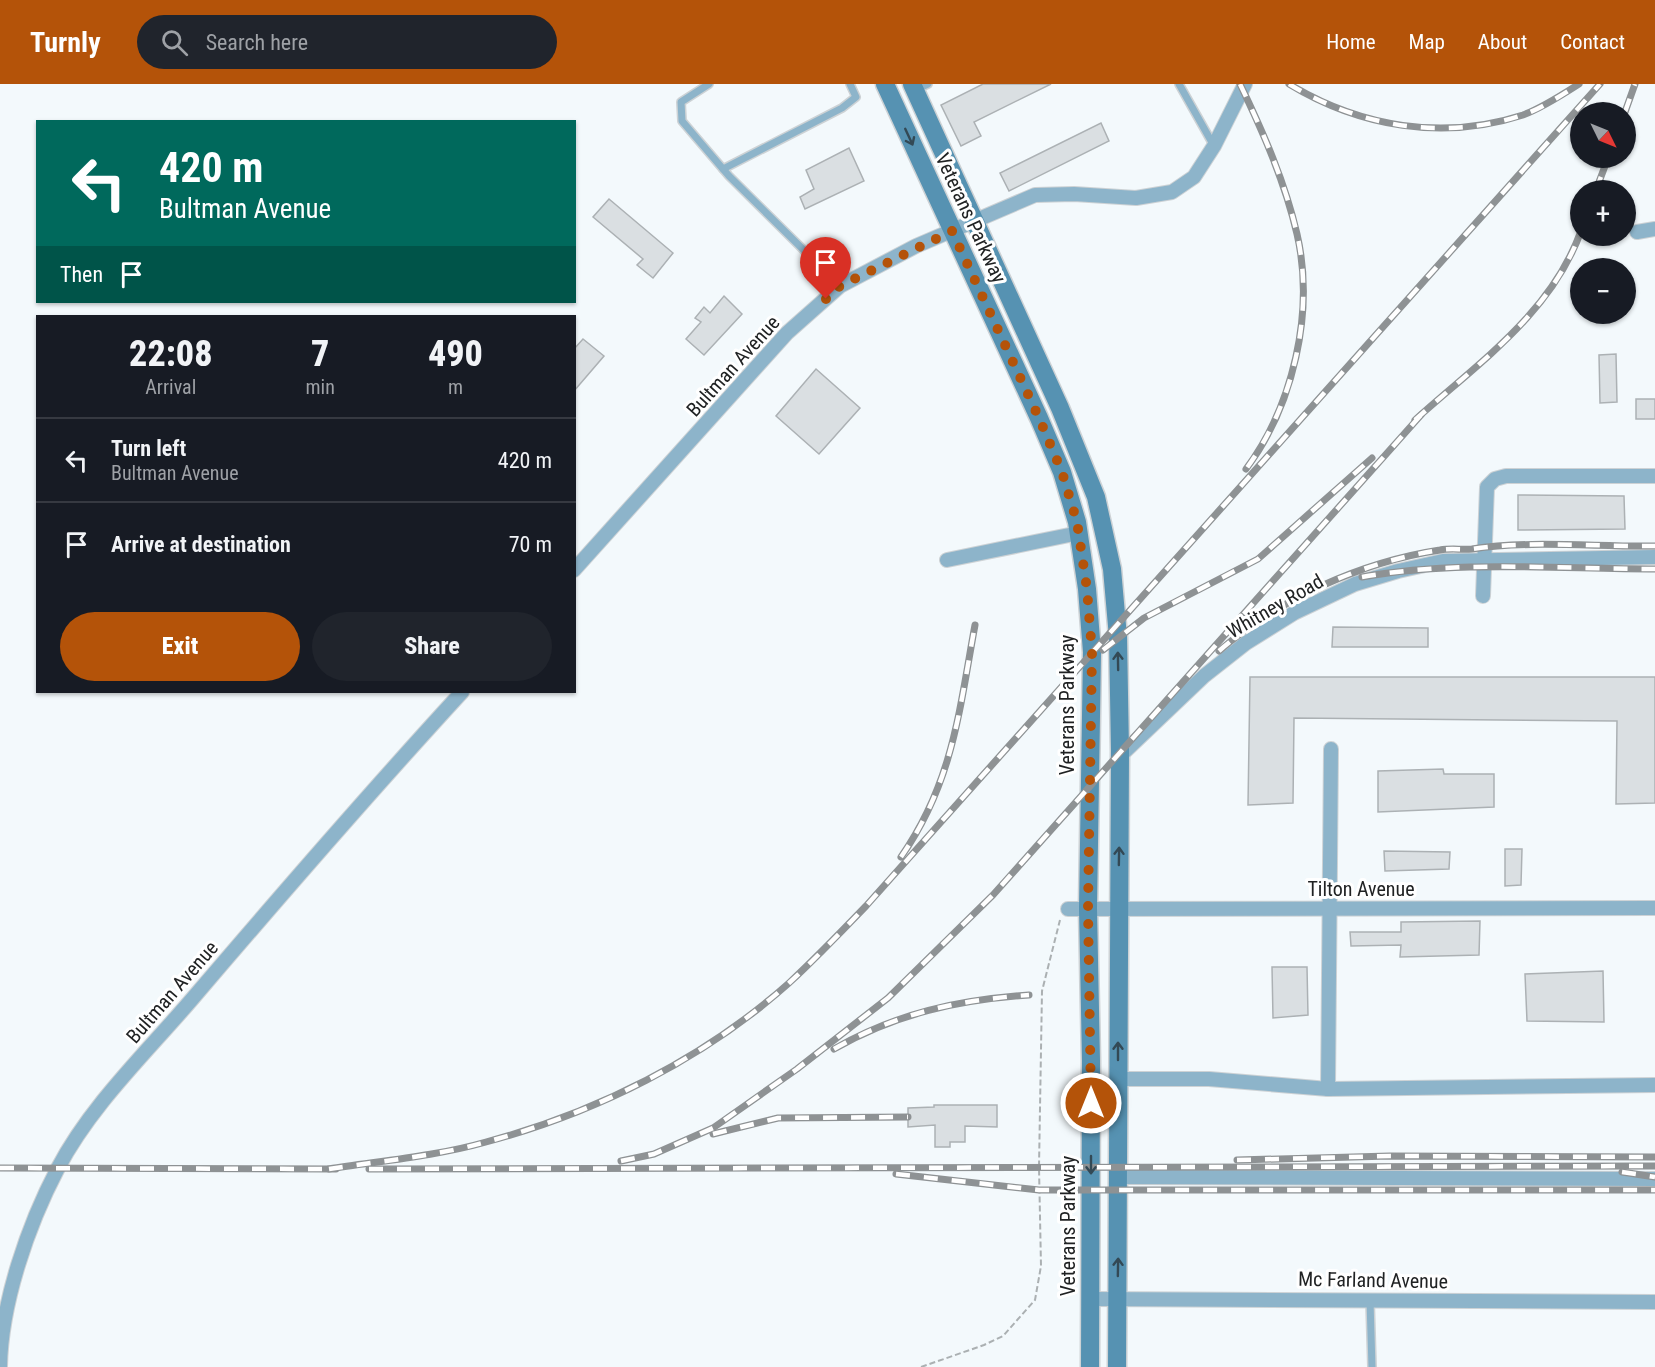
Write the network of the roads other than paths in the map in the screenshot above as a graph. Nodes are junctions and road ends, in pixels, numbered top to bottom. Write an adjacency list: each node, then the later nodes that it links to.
1 (709, 84): 8 (lane)
2 (850, 84): 8 (lane)
3 (885, 84): 11 (main road, Veterans Parkway, one-way to 11)
4 (1179, 84): 7 (lane)
5 (1245, 84): 7 (street, Bultman Avenue)
6 (918, 86): 9 (main road, Veterans Parkway)
7 (1214, 146): 9 (street, Bultman Avenue)
8 (723, 169): 13 (lane)
9 (975, 220): 11 (street, Bultman Avenue); 23 (main road, Veterans Parkway, one-way to 9)
10 (1655, 229): 12 (street)
11 (952, 231): 13 (street, Bultman Avenue); 15 (main road, Veterans Parkway)
12 (1637, 232)
13 (840, 286): 19 (street, Bultman Avenue)
14 (1655, 476): 17 (street)
15 (1078, 533): 18 (street); 24 (main road, Veterans Parkway)
16 (1655, 557): 17 (street, Whitney Road)
17 (1485, 558): 20 (street); 23 (street, Whitney Road)
18 (947, 560)
19 (576, 568)
20 (1483, 596)
21 (461, 693): 38 (street, Bultman Avenue)
22 (1331, 749): 28 (street)
23 (1120, 756): 25 (main road, Veterans Parkway, one-way to 23)
24 (1088, 908): 25 (street, Tilton Avenue); 27 (street, Tilton Avenue); 34 (main road, Veterans Parkway, one-way to 34)
25 (1118, 908): 28 (street, Tilton Avenue); 29 (main road, Veterans Parkway, one-way to 25)
26 (1655, 908): 28 (street, Tilton Avenue)
27 (1068, 909)
28 (1329, 909): 31 (street)
29 (1118, 1079): 31 (street); 32 (main road, Veterans Parkway)
30 (1655, 1085): 31 (street)
31 (1328, 1089)
32 (1119, 1177): 33 (street); 35 (main road, Veterans Parkway, one-way to 32)
33 (1655, 1179)
34 (1090, 1299): 35 (street, Mc Farland Avenue); 39 (main road, Veterans Parkway)
35 (1118, 1299): 36 (street, Mc Farland Avenue); 40 (main road, Veterans Parkway)
36 (1370, 1300): 37 (street, Mc Farland Avenue); 41 (lane)
37 (1655, 1302)
38 (0, 1367)
39 (1090, 1367)
40 (1117, 1367)
41 (1372, 1367)

